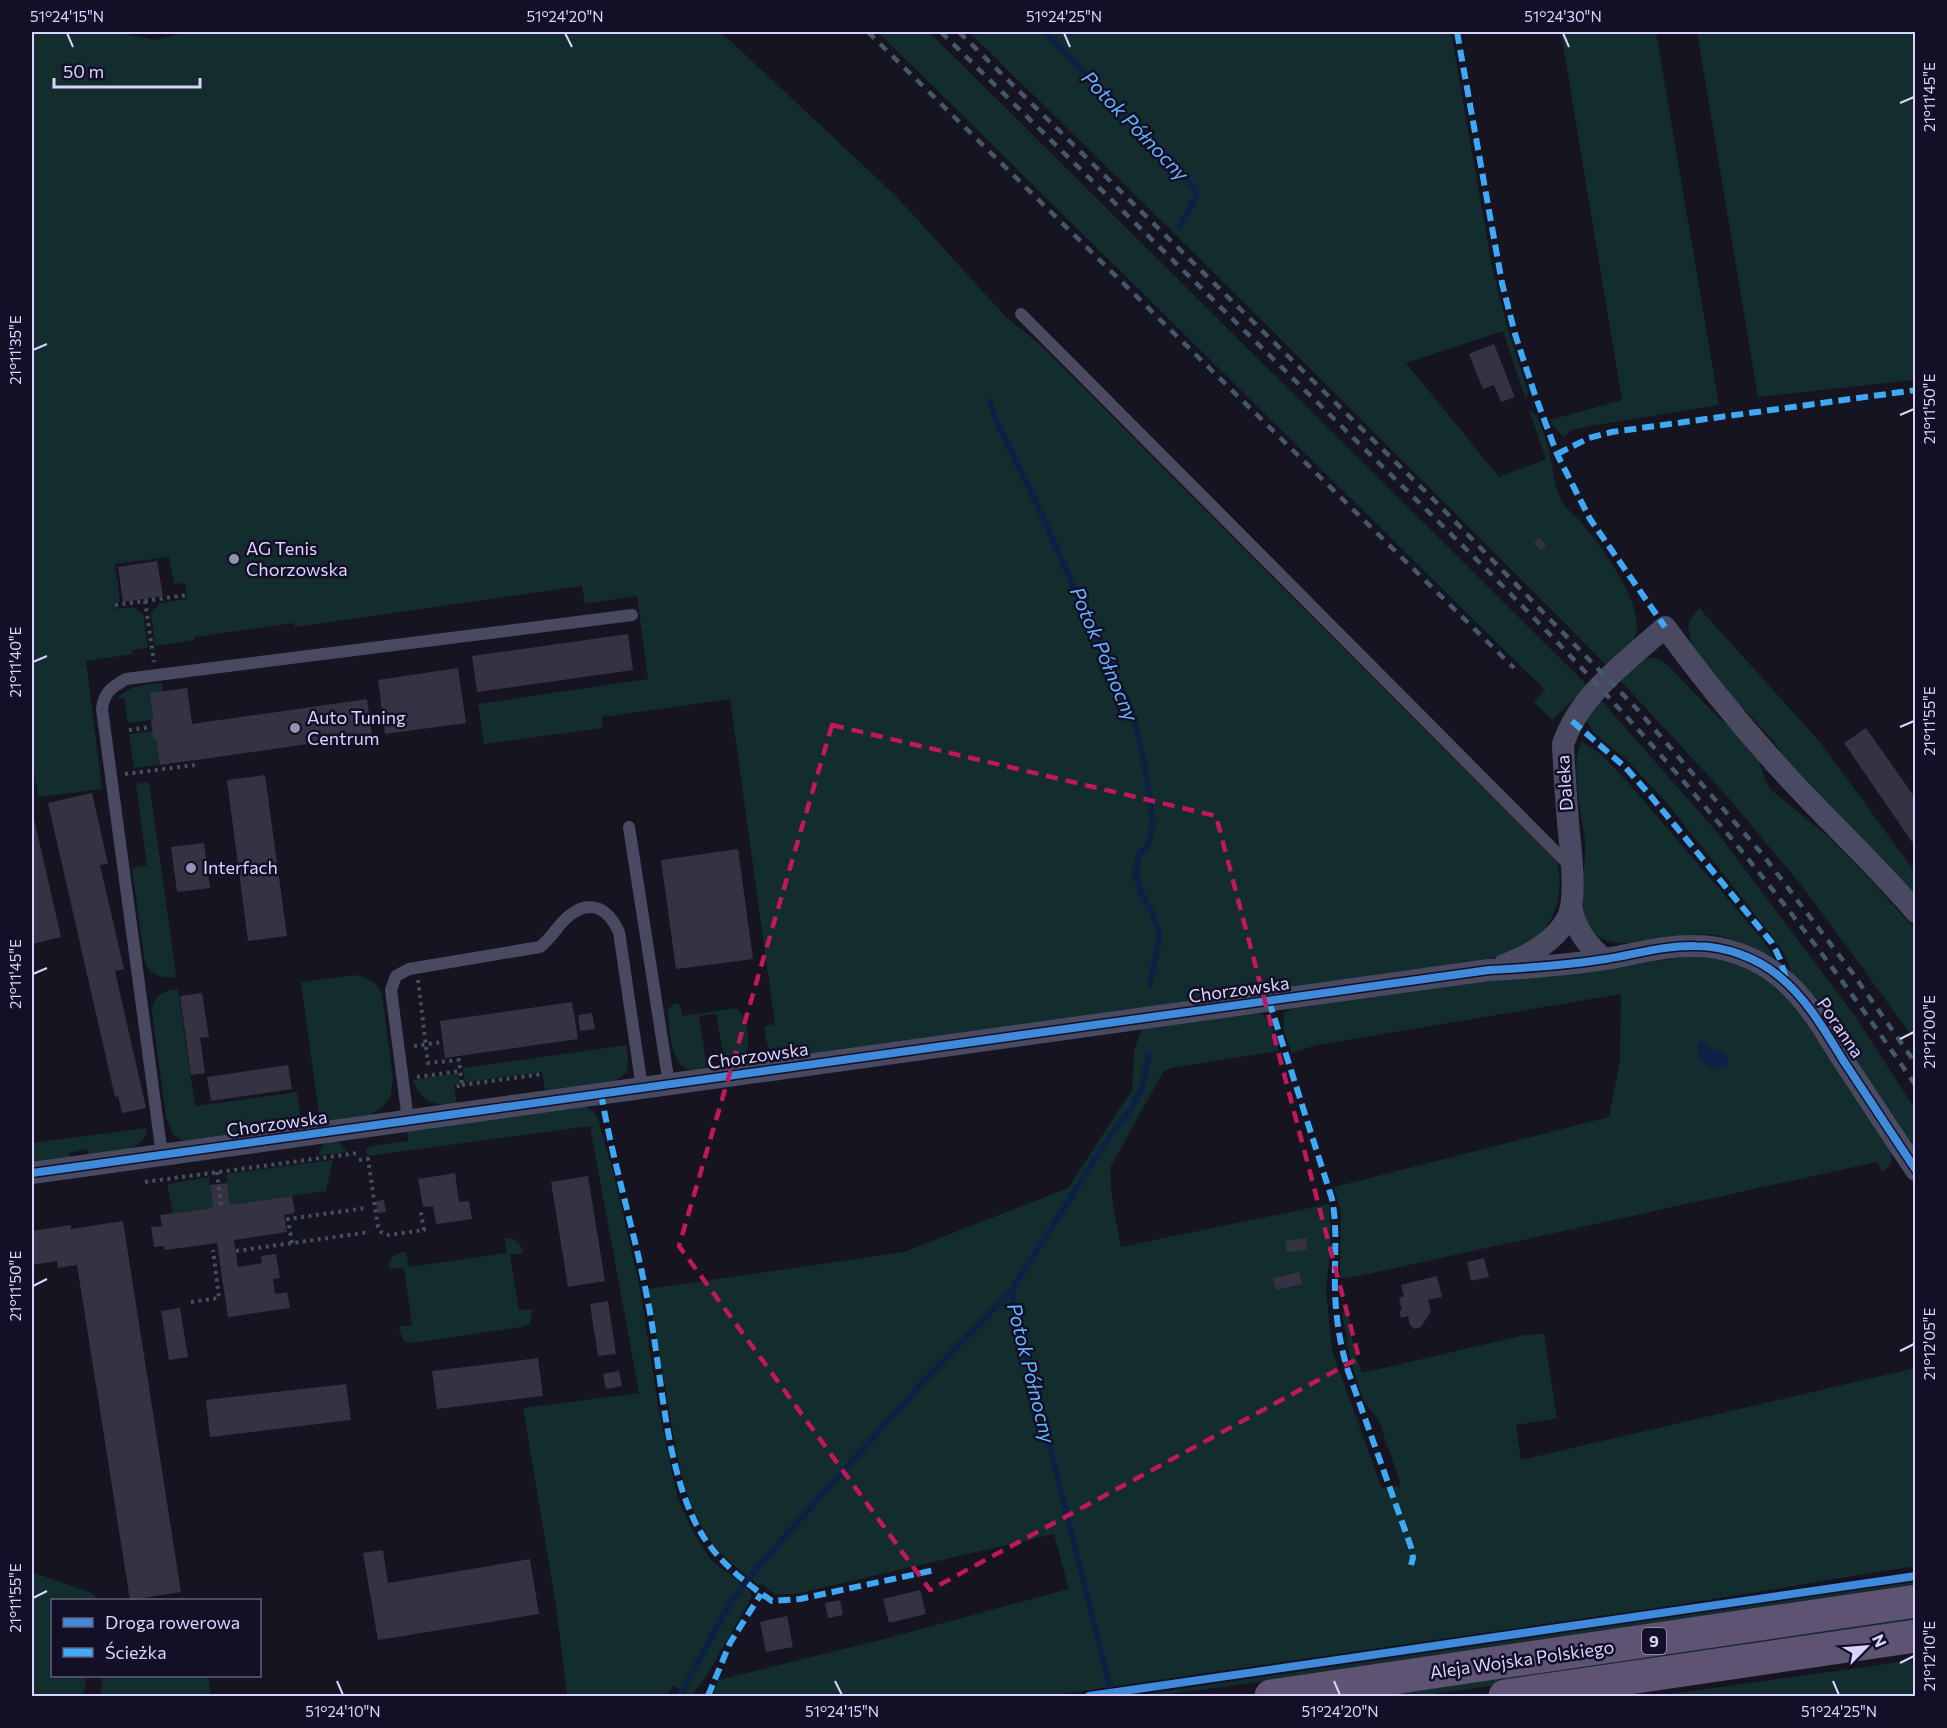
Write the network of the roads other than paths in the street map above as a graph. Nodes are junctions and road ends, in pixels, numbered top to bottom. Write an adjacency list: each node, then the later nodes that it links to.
1 (1021, 314): 4 (lane)
2 (632, 615): 12 (lane)
3 (629, 827): 9 (lane)
4 (1572, 868): 5 (street, Daleka); 6 (street, Daleka)
5 (1571, 907): 7 (street, Daleka); 8 (street)
6 (1916, 912)
7 (1604, 959): 8 (street, Poranna); 13 (street, Poranna)
8 (1489, 970): 9 (street, Chorzowska)
9 (669, 1084): 10 (street, Chorzowska)
10 (642, 1088): 11 (street, Chorzowska); 11 (lane)
11 (408, 1120): 12 (street, Chorzowska)
12 (162, 1155): 14 (street, Chorzowska)
13 (1916, 1170)
14 (32, 1173)
15 (1916, 1601): 17 (main road, Aleja Wojska Polskiego / 9)
16 (1916, 1636): 18 (main road, Aleja Wojska Polskiego / 9)
17 (1271, 1696)
18 (1504, 1696)

